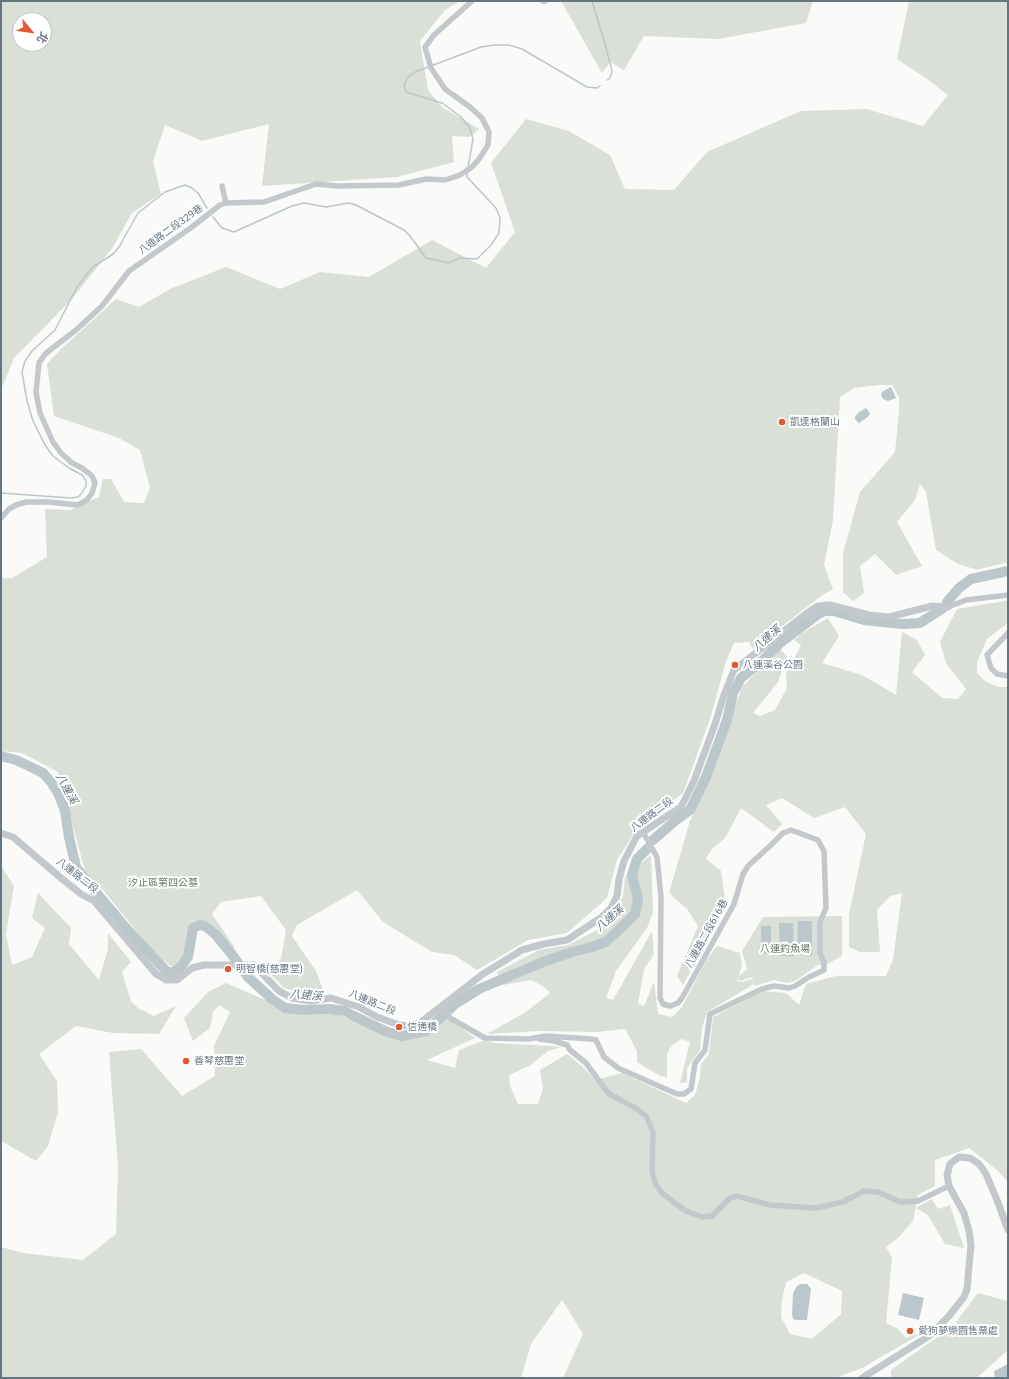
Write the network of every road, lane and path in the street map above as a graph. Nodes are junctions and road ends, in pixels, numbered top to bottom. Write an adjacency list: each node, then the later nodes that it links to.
1 (472, 1): 3 (street, 八連路二段329巷)
2 (222, 186): 3 (street)
3 (226, 203): 4 (street, 八連路二段329巷)
4 (1, 518)
5 (1008, 595): 6 (street, 八連路二段)
6 (948, 607): 9 (street, 八連路二段)
7 (1008, 633): 8 (street)
8 (1008, 676)
9 (643, 832): 11 (street, 八連路二段); 12 (street, 八連路二段616巷)
10 (1, 833): 11 (street, 八連路二段)
11 (442, 1008): 12 (street)
12 (531, 1038): 13 (street)
13 (949, 1186): 14 (street); 15 (street)
14 (1008, 1230)
15 (862, 1378)

